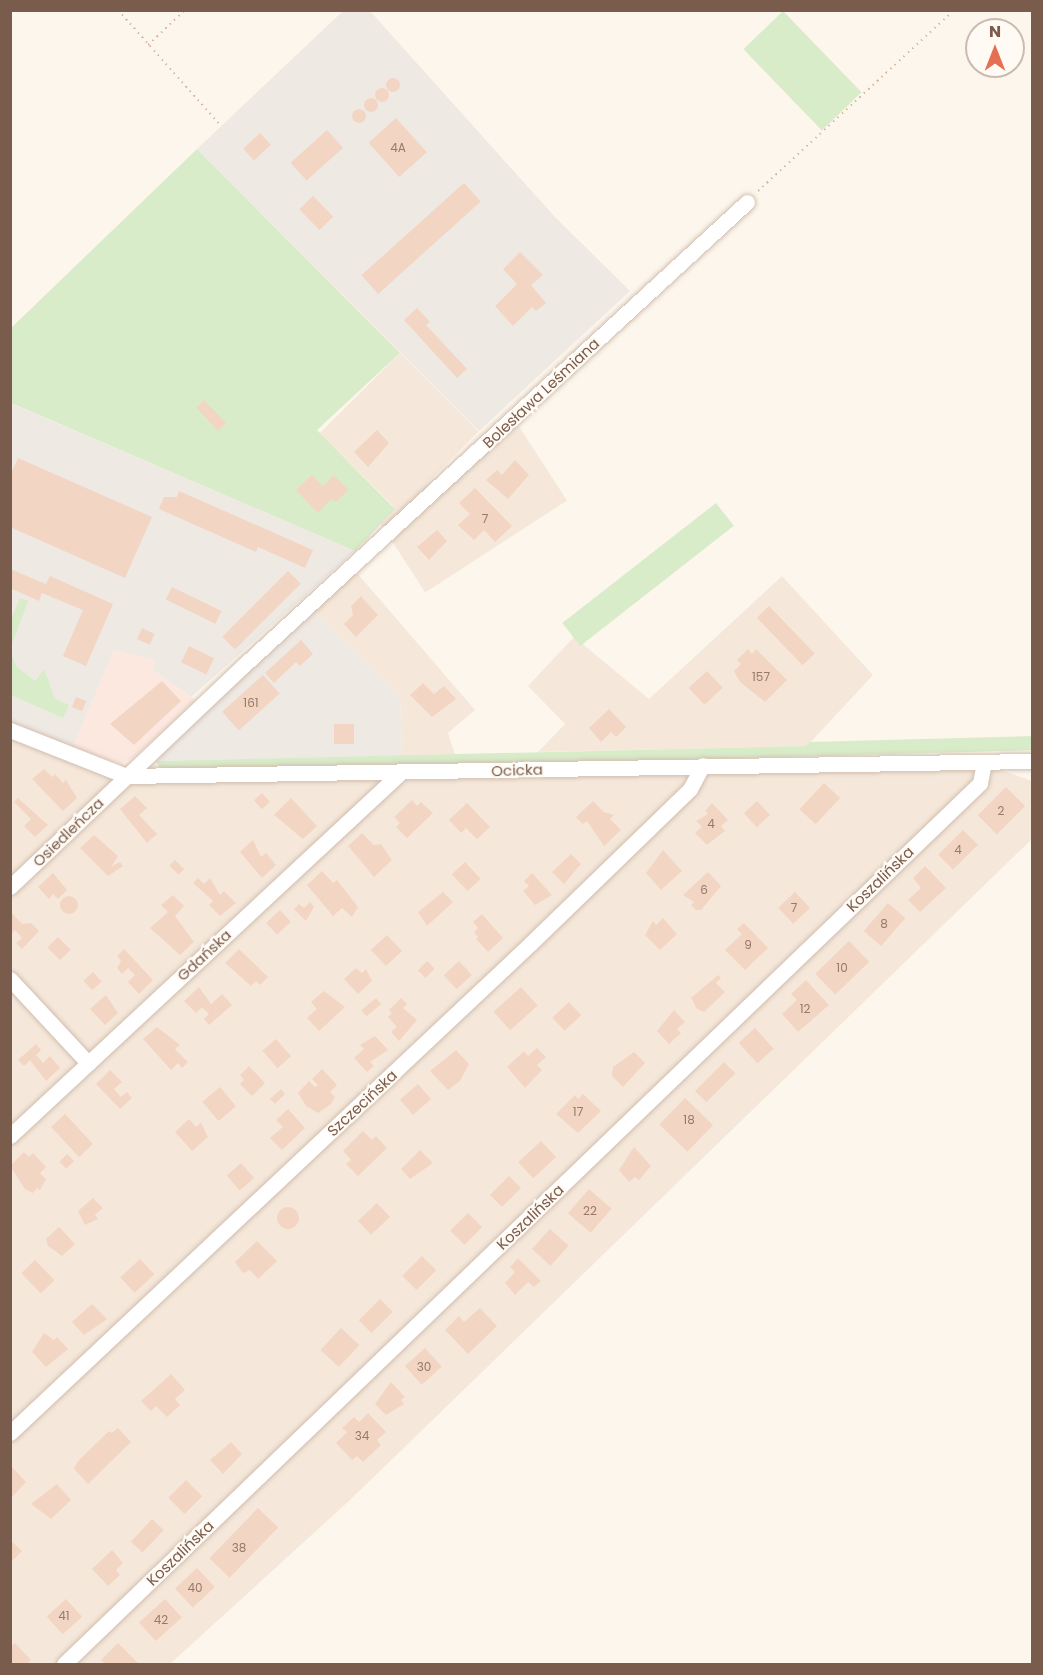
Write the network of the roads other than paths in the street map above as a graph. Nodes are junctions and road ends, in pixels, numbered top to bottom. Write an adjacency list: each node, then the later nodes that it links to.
1 (747, 202): 7 (street, Bolesława Leśmiana)
2 (10, 730): 7 (street, Ocicka)
3 (1032, 761): 4 (street, Ocicka)
4 (984, 762): 5 (street, Ocicka); 13 (street, Koszalińska)
5 (703, 765): 6 (street, Ocicka); 12 (street, Szczecińska)
6 (399, 774): 7 (street, Ocicka); 10 (street, Gdańska)
7 (126, 776): 8 (street, Osiedleńcza)
8 (10, 887)
9 (10, 980): 10 (street)
10 (88, 1063): 11 (street, Gdańska)
11 (10, 1136)
12 (10, 1433)
13 (64, 1665)

